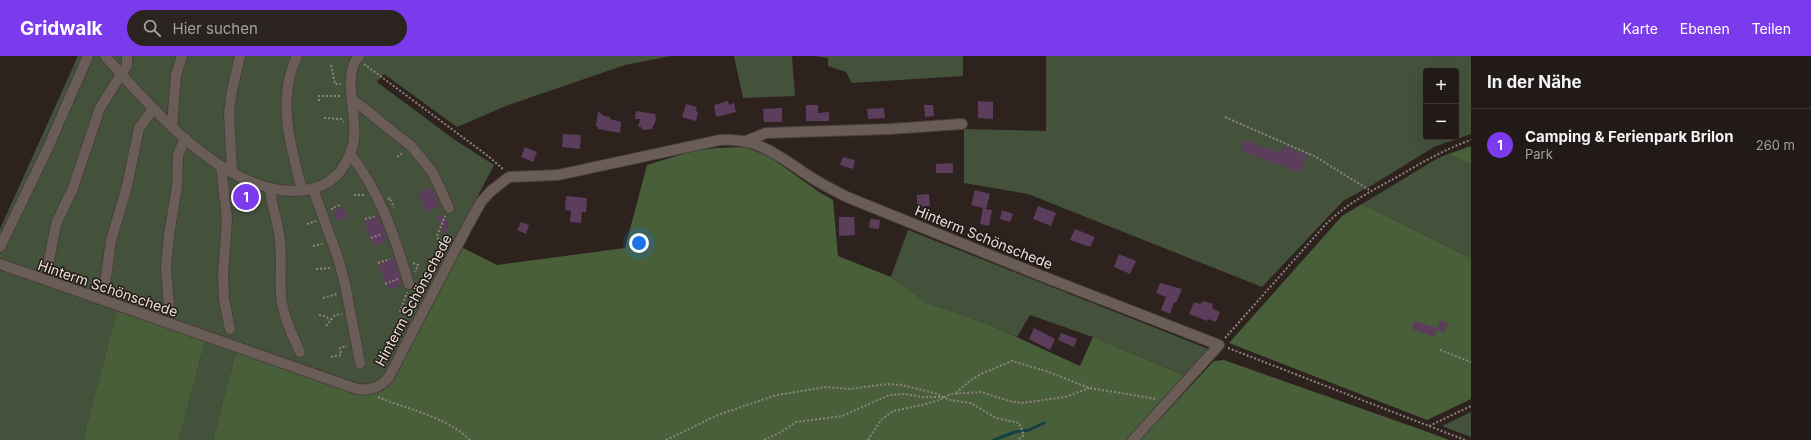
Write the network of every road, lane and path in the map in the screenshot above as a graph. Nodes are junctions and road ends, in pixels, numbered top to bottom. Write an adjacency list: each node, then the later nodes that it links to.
1 (88, 56): 34 (street)
2 (105, 56): 9 (street)
3 (127, 56): 9 (street)
4 (182, 56): 18 (street)
5 (240, 56): 24 (street)
6 (297, 56): 28 (street)
7 (358, 57): 10 (street); 25 (path)
8 (331, 65): 10 (path)
9 (122, 75): 13 (street); 38 (street)
10 (352, 76): 11 (street)
11 (352, 98): 12 (path); 22 (street); 31 (street)
12 (319, 101)
13 (153, 109): 18 (street); 41 (street)
14 (1225, 117): 29 (path)
15 (324, 118): 16 (path)
16 (344, 122)
17 (962, 124): 21 (street, Hinterm Schönschede)
18 (172, 127): 19 (street)
19 (185, 138): 23 (street); 45 (street)
20 (1471, 140): 29 (path)
21 (746, 141): 25 (street, Hinterm Schönschede); 53 (street, Hinterm Schönschede)
22 (350, 154): 27 (street); 35 (street)
23 (221, 166): 24 (street); 51 (street)
24 (232, 172): 26 (street)
25 (510, 177): 60 (street, Hinterm Schönschede)
26 (270, 188): 28 (street); 55 (street)
27 (313, 189): 28 (street); 39 (street)
28 (302, 190)
29 (1371, 191): 53 (path)
30 (340, 204): 32 (path)
31 (447, 212): 33 (path)
32 (333, 214)
33 (442, 241)
34 (0, 247)
35 (400, 257): 36 (path); 42 (street)
36 (378, 263)
37 (0, 264): 60 (street, Hinterm Schönschede)
38 (48, 265)
39 (340, 267): 40 (path); 43 (street)
40 (316, 269)
41 (105, 284)
42 (409, 284): 47 (path)
43 (347, 292): 44 (path); 46 (street)
44 (323, 298)
45 (169, 305)
46 (351, 312): 49 (path); 52 (street)
47 (400, 312)
48 (319, 315): 49 (path)
49 (331, 320): 50 (path)
50 (326, 326)
51 (230, 329)
52 (357, 344): 56 (path); 58 (street)
53 (1219, 345): 63 (street); 65 (path)
54 (1440, 350): 57 (path)
55 (300, 352)
56 (332, 357)
57 (1471, 362)
58 (360, 363)
59 (1089, 388): 61 (path); 61 (path); 63 (path)
60 (362, 390): 66 (path)
61 (956, 394): 62 (path)
62 (944, 397): 67 (path); 68 (path); 69 (path); 70 (path)
63 (1168, 402): 71 (street)
64 (1471, 406): 65 (path)
65 (1429, 426): 72 (path)
66 (470, 440)
67 (666, 440)
68 (764, 440)
69 (868, 440)
70 (1018, 440)
71 (1133, 440)
72 (1465, 440)

